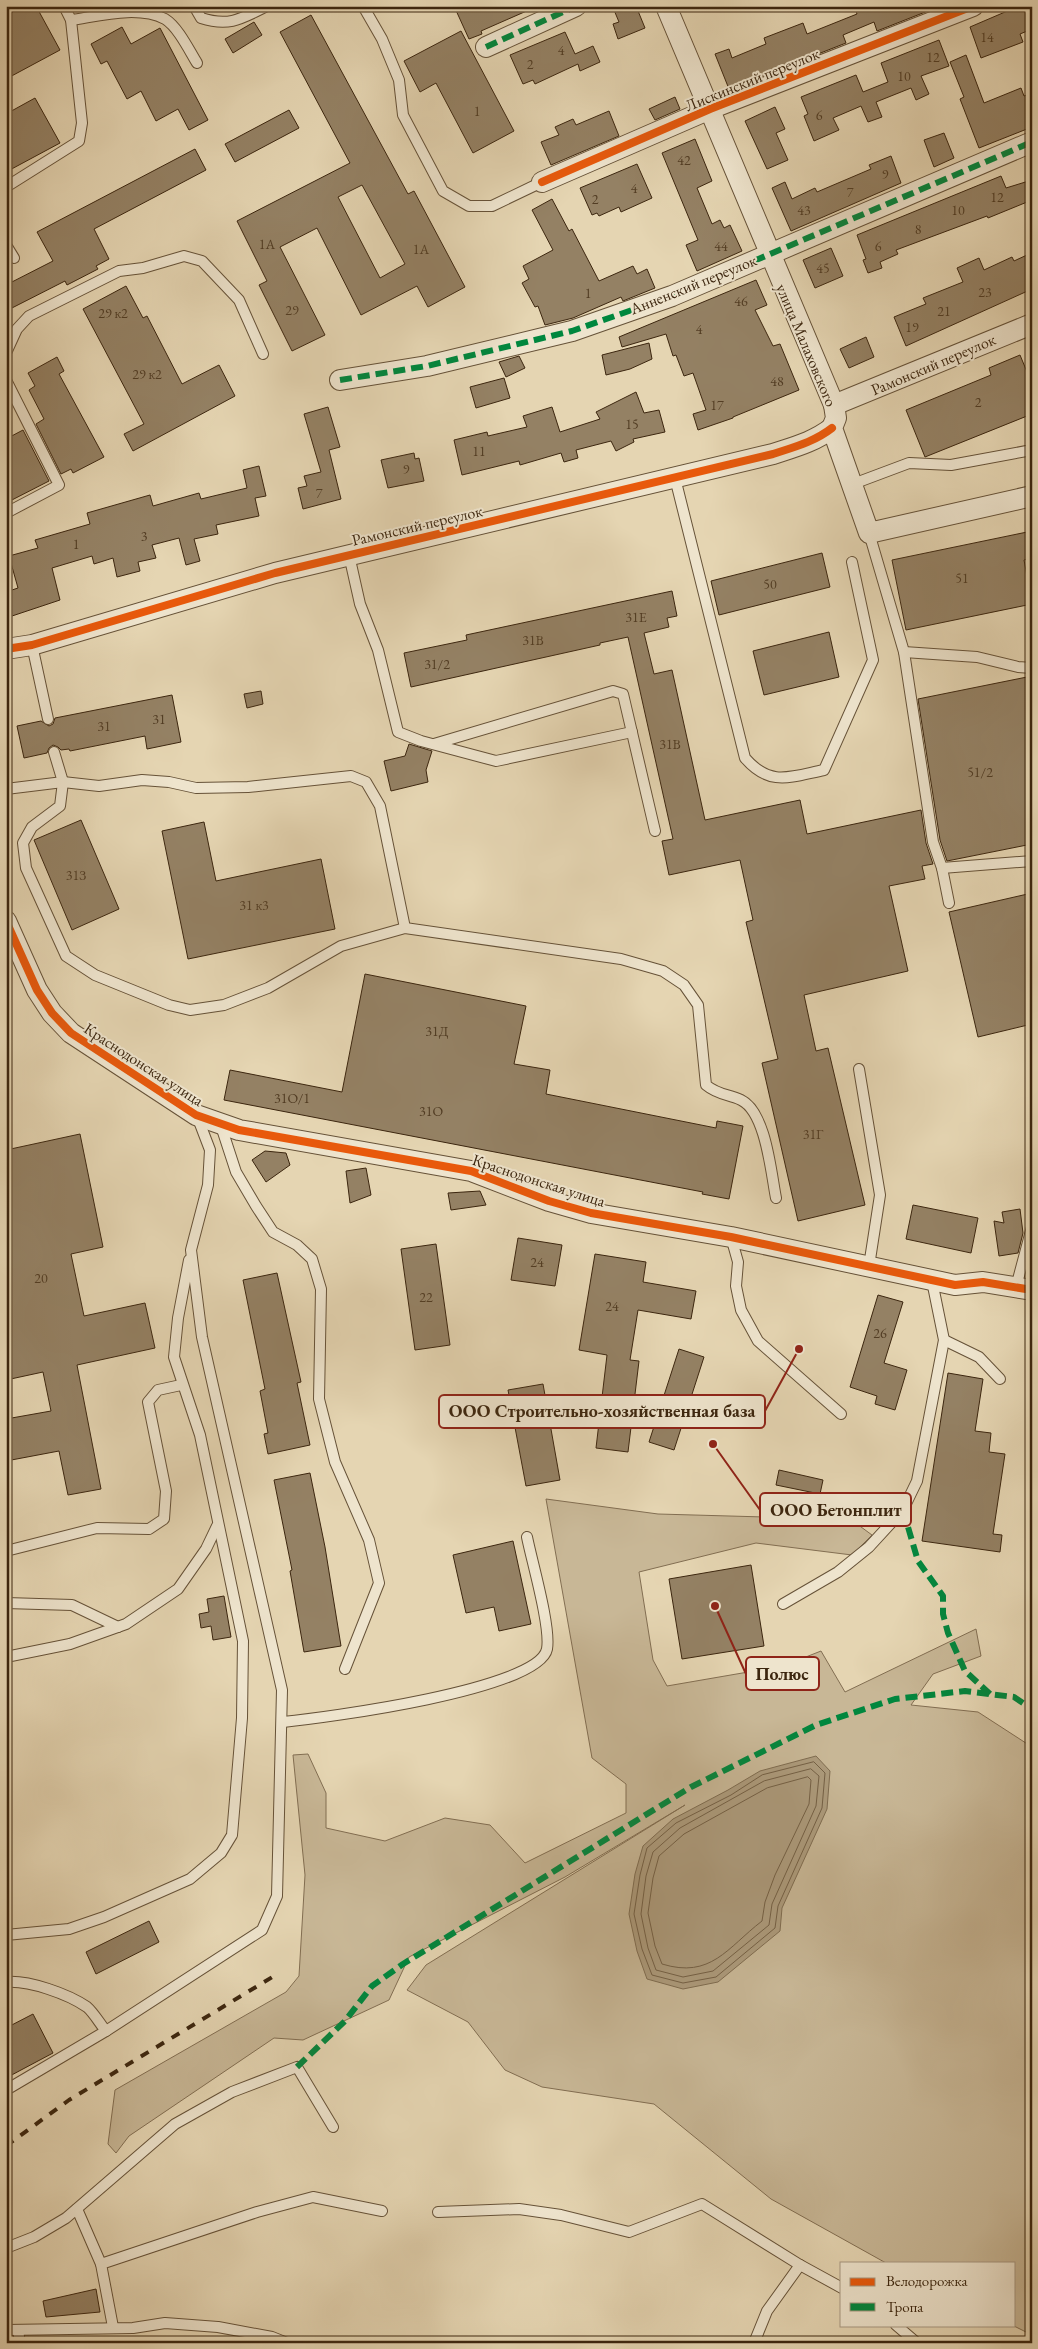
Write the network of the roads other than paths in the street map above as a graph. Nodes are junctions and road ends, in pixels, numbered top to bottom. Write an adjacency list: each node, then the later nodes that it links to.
1 (64, 6): 8 (lane)
2 (194, 6): 3 (lane)
3 (267, 6)
4 (363, 6): 13 (lane)
5 (576, 6): 9 (street)
6 (666, 6): 11 (street, улица Малаховского)
7 (974, 6): 11 (street, Лискинский переулок)
8 (71, 20): 10 (lane); 14 (lane)
9 (486, 47)
10 (197, 63)
11 (710, 110): 13 (street, Лискинский переулок); 16 (street, улица Малаховского)
12 (1032, 142): 16 (street, Анненский переулок)
13 (542, 182)
14 (6, 187)
15 (6, 245): 17 (lane)
16 (769, 254): 22 (street, Анненский переулок); 23 (street, улица Малаховского)
17 (14, 258)
18 (1032, 324): 23 (street, Рамонский переулок)
19 (6, 353): 20 (lane)
20 (263, 354)
21 (6, 380): 29 (lane)
22 (340, 380)
23 (834, 405): 24 (street, улица Малаховского)
24 (832, 428): 26 (street, Рамонский переулок); 27 (street, улица Малаховского)
25 (1032, 450): 27 (lane)
26 (675, 478): 31 (street, Рамонский переулок); 32 (lane)
27 (852, 484): 30 (street, улица Малаховского)
28 (1032, 496): 30 (street)
29 (6, 513)
30 (869, 533): 35 (lane)
31 (349, 555): 33 (street, Рамонский переулок); 39 (lane)
32 (852, 562)
33 (32, 645): 34 (street, Рамонский переулок); 37 (lane)
34 (6, 649)
35 (904, 652): 36 (lane); 45 (lane)
36 (1032, 668)
37 (48, 719)
38 (632, 732): 39 (lane); 39 (lane); 43 (lane)
39 (433, 744)
40 (54, 752): 41 (lane)
41 (64, 782): 42 (lane); 48 (lane); 48 (lane)
42 (6, 789)
43 (655, 830)
44 (1031, 862): 45 (lane)
45 (942, 868): 46 (lane)
46 (949, 903)
47 (6, 921): 50 (street, Краснодонская улица)
48 (405, 928): 52 (lane)
49 (859, 1069): 56 (lane)
50 (196, 1115): 51 (street, Краснодонская улица); 55 (lane)
51 (220, 1124): 54 (street, Краснодонская улица); 70 (lane)
52 (776, 1198)
53 (1032, 1227): 58 (lane)
54 (731, 1237): 56 (street, Краснодонская улица); 62 (lane)
55 (191, 1250): 61 (lane); 71 (lane)
56 (868, 1266): 57 (street, Краснодонская улица)
57 (932, 1281): 58 (street, Краснодонская улица); 59 (lane)
58 (1024, 1288)
59 (944, 1340): 60 (lane); 67 (lane)
60 (1000, 1379)
61 (181, 1385): 63 (lane); 65 (lane)
62 (841, 1414)
63 (217, 1526): 68 (lane); 72 (lane)
64 (527, 1537): 71 (lane)
65 (6, 1551)
66 (6, 1603): 68 (lane)
67 (783, 1604)
68 (118, 1627): 69 (lane)
69 (6, 1657)
70 (344, 1669)
71 (283, 1722): 74 (lane)
72 (6, 1935)
73 (6, 1982): 74 (lane)
74 (106, 2031): 75 (lane)
75 (6, 2090)
76 (333, 2127): 77 (lane)
77 (77, 2209): 80 (lane); 81 (lane)
78 (382, 2211): 81 (lane)
79 (438, 2212): 82 (lane)
80 (6, 2248)
81 (101, 2264): 85 (lane)
82 (800, 2265): 83 (lane); 90 (lane)
83 (840, 2287)
84 (897, 2326): 91 (lane)
85 (112, 2327): 87 (lane); 89 (lane)
86 (6, 2330): 87 (lane)
87 (18, 2330): 88 (lane)
88 (20, 2343)
89 (287, 2343)
90 (754, 2343)
91 (917, 2343)

